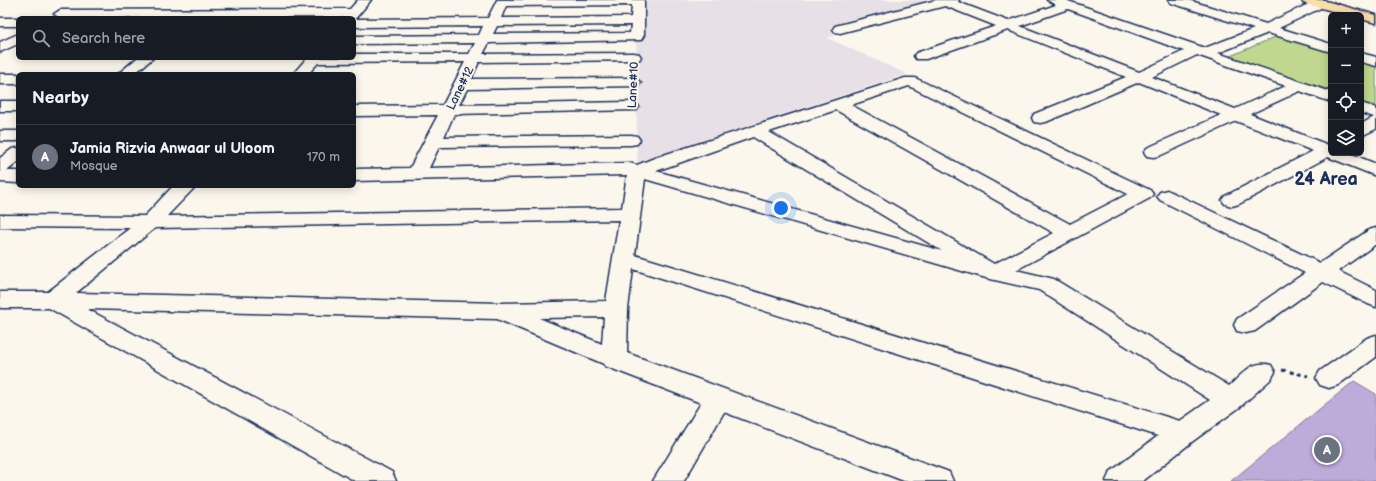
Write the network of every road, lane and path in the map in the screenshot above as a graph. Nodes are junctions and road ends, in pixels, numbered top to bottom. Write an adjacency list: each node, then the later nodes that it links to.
1 (85, 0): 12 (street)
2 (224, 0): 13 (street)
3 (365, 0): 14 (street)
4 (1053, 0): 10 (street)
5 (1174, 0): 22 (street)
6 (502, 1): 7 (street); 20 (street, Lane#12)
7 (638, 1): 17 (street, Lane#10)
8 (947, 1): 21 (street); 23 (street)
9 (1318, 1): 11 (main road); 16 (main road); 22 (street)
10 (1068, 5): 21 (street); 30 (street)
11 (1376, 14)
12 (56, 16): 13 (street)
13 (203, 16)
14 (353, 16)
15 (356, 18): 20 (street)
16 (1376, 19)
17 (637, 21): 20 (street); 24 (street, Lane#10)
18 (0, 22): 19 (street)
19 (16, 22)
20 (492, 22): 25 (street, Lane#12)
21 (1007, 26): 33 (street); 43 (street)
22 (1268, 28): 28 (street); 30 (street)
23 (840, 29)
24 (636, 37): 25 (street); 35 (street, Lane#10)
25 (484, 38): 27 (street); 34 (street, Lane#12)
26 (16, 39): 29 (street)
27 (356, 40)
28 (1328, 47)
29 (0, 48)
30 (1201, 52): 43 (street); 48 (street)
31 (0, 55): 32 (street)
32 (16, 55)
33 (921, 56)
34 (475, 57): 35 (street); 36 (street); 47 (street, Lane#12)
35 (634, 57): 46 (street, Lane#10)
36 (356, 58)
37 (1364, 58): 40 (street)
38 (143, 60): 41 (street)
39 (312, 60): 42 (street)
40 (1376, 62)
41 (128, 72)
42 (302, 72)
43 (1139, 77): 57 (street); 58 (street)
44 (0, 79): 45 (street)
45 (16, 79)
46 (633, 83): 47 (street); 60 (street, Lane#10)
47 (462, 84): 54 (street, Lane#12)
48 (1299, 86): 49 (street); 57 (street)
49 (1328, 96)
50 (838, 105): 62 (street); 84 (street); 84 (street)
51 (0, 106): 52 (street)
52 (16, 106)
53 (1364, 109): 56 (street)
54 (450, 110): 55 (street); 60 (street); 65 (street, Lane#12)
55 (356, 111)
56 (1376, 113)
57 (1235, 114): 66 (street); 67 (street)
58 (1040, 118)
59 (1376, 122): 61 (street)
60 (631, 124): 65 (street); 73 (street, Lane#10)
61 (1364, 129)
62 (755, 131): 73 (street); 87 (street)
63 (0, 136): 64 (street)
64 (16, 136)
65 (433, 142): 75 (street, Lane#12)
66 (1328, 150)
67 (1153, 152)
68 (1328, 152): 80 (street)
69 (16, 155): 71 (street)
70 (1343, 156): 72 (street)
71 (0, 167)
72 (1376, 170)
73 (633, 171): 75 (street); 81 (street, Lane#10); 87 (street)
74 (356, 175): 75 (street)
75 (416, 175)
76 (0, 176): 77 (street)
77 (16, 177)
78 (182, 188): 83 (street)
79 (1167, 196): 88 (street)
80 (1232, 200)
81 (629, 214): 83 (street); 86 (street, Lane#10)
82 (0, 221): 83 (street)
83 (150, 222): 91 (street)
84 (1070, 233): 87 (street)
85 (1376, 234): 88 (street)
86 (624, 259): 92 (street, Lane#10); 101 (street)
87 (994, 272): 100 (street)
88 (1322, 272): 89 (street); 94 (street)
89 (1376, 299)
90 (0, 300): 91 (street)
91 (53, 300): 93 (street); 102 (street)
92 (616, 309): 93 (street); 96 (street, Lane#10)
93 (500, 311): 96 (street)
94 (1246, 325)
95 (1376, 344): 98 (street)
96 (614, 360): 99 (street)
97 (1262, 372): 98 (path); 100 (street)
98 (1329, 378)
99 (717, 400): 103 (street); 104 (street)
100 (1231, 400): 101 (street)
101 (1183, 433): 105 (street)
102 (381, 481)
103 (668, 481)
104 (938, 481)
105 (1121, 481)

